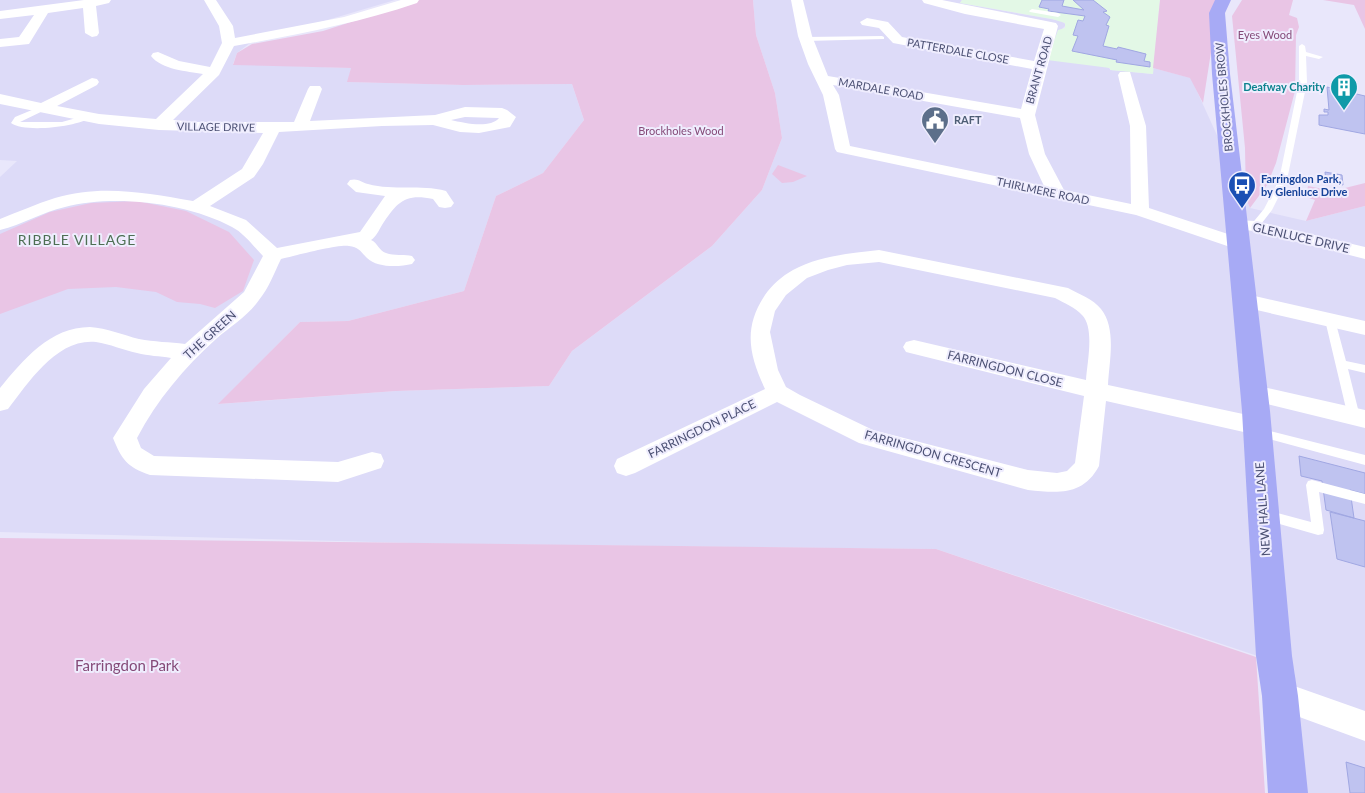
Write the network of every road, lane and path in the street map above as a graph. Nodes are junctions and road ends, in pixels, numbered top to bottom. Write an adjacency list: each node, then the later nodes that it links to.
1 (105, 0): 7 (street)
2 (210, 0): 15 (street)
3 (413, 0): 15 (street)
4 (797, 0): 13 (street)
5 (928, 0): 18 (street, BRANT ROAD)
6 (1223, 0): 39 (highway, BROCKHOLES BROW)
7 (89, 3): 8 (street); 12 (street)
8 (43, 10): 9 (street); 14 (street)
9 (0, 15)
10 (867, 22): 11 (street, PATTERDALE CLOSE)
11 (885, 28): 13 (lane); 18 (street, PATTERDALE CLOSE)
12 (92, 33)
13 (806, 39): 21 (street)
14 (0, 43)
15 (229, 43): 19 (street)
16 (158, 56): 19 (street)
17 (1319, 56): 39 (lane)
18 (1038, 66): 26 (street, BRANT ROAD)
19 (214, 72): 29 (street)
20 (1124, 75): 37 (street)
21 (823, 79): 26 (street, MARDALE ROAD); 34 (street, THIRLMERE ROAD)
22 (92, 82): 25 (street)
23 (315, 89): 30 (street)
24 (0, 100): 25 (street, VILLAGE DRIVE)
25 (44, 107): 27 (street, VILLAGE DRIVE); 27 (lane)
26 (1027, 115): 34 (street, BRANT ROAD)
27 (87, 117): 29 (street, VILLAGE DRIVE)
28 (435, 120): 30 (street, VILLAGE DRIVE)
29 (159, 125): 31 (street, VILLAGE DRIVE)
30 (300, 126): 31 (street, VILLAGE DRIVE)
31 (273, 128): 36 (street)
32 (356, 184): 33 (street)
33 (405, 194): 35 (street); 40 (street)
34 (1057, 194): 37 (street, THIRLMERE ROAD)
35 (445, 204)
36 (196, 206): 38 (street); 42 (street)
37 (1140, 211): 39 (street, THIRLMERE ROAD)
38 (0, 225)
39 (1244, 232): 41 (street, GLENLUCE DRIVE); 44 (highway, NEW HALL LANE)
40 (350, 240): 42 (street); 43 (street)
41 (1365, 253)
42 (273, 255): 48 (street, THE GREEN)
43 (405, 260)
44 (1246, 301): 45 (street); 53 (highway, NEW HALL LANE)
45 (1330, 320): 46 (street); 49 (lane)
46 (1365, 328)
47 (914, 347): 51 (street, FARRINGDON CLOSE)
48 (189, 352): 54 (street); 58 (street, THE GREEN)
49 (1341, 364): 50 (lane); 55 (lane)
50 (1365, 369)
51 (1096, 391): 52 (street, FARRINGDON CRESCENT); 52 (street, FARRINGDON CRESCENT); 56 (street)
52 (778, 392): 59 (street, FARRINGDON PLACE)
53 (1254, 393): 55 (street); 56 (highway, NEW HALL LANE)
54 (0, 402)
55 (1359, 418)
56 (1258, 429): 57 (lane); 61 (highway, NEW HALL LANE)
57 (1365, 460)
58 (372, 461)
59 (626, 466)
60 (1365, 499): 61 (lane)
61 (1264, 514): 62 (highway, NEW HALL LANE)
62 (1280, 696): 63 (street); 64 (highway, NEW HALL LANE)
63 (1365, 726)
64 (1288, 793)

